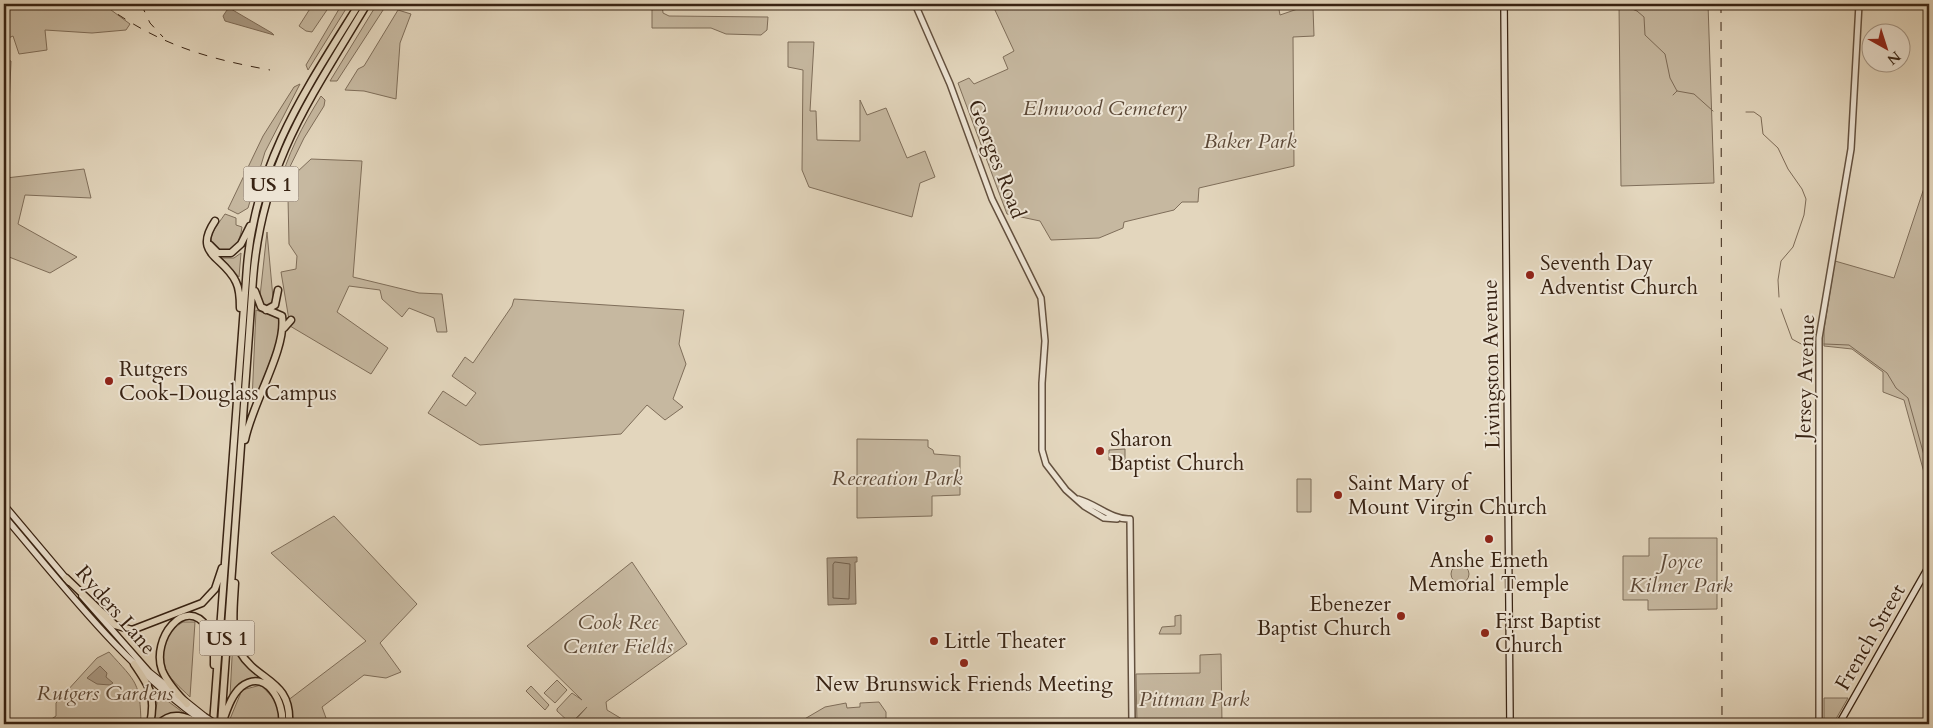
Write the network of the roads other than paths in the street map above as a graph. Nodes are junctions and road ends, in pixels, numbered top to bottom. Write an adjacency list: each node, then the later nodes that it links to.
1 (358, 4): 6 (highway, US 1)
2 (367, 4): 7 (highway, US 1)
3 (915, 4): 14 (street, Georges Road)
4 (1504, 4): 32 (main road, Livingston Avenue)
5 (1859, 4): 33 (street, Jersey Avenue)
6 (255, 213): 12 (highway, US 1); 12 (highway)
7 (253, 280): 9 (highway); 13 (highway, US 1)
8 (278, 290): 9 (highway)
9 (266, 310): 11 (highway)
10 (291, 320): 11 (highway)
11 (284, 328): 13 (highway)
12 (242, 333): 18 (highway, US 1)
13 (239, 466): 18 (highway, US 1)
14 (1078, 499): 17 (street, Georges Road); 17 (street, Georges Road)
15 (4, 505): 20 (main road, Ryders Lane)
16 (4, 516): 21 (main road, Ryders Lane)
17 (1117, 518): 31 (street, Georges Road)
18 (230, 552): 20 (highway); 22 (highway, US 1); 28 (highway, US 1); 30 (highway)
19 (1929, 566): 34 (main road, French Street)
20 (66, 578): 23 (main road, Ryders Lane)
21 (134, 664): 24 (main road, Ryders Lane); 25 (highway)
22 (216, 688): 23 (highway); 27 (highway, US 1)
23 (187, 704): 24 (main road, Ryders Lane)
24 (204, 721): 26 (highway); 27 (main road, Ryders Lane, bridge)
25 (150, 724)
26 (159, 724)
27 (215, 724)
28 (222, 724): 29 (highway)
29 (282, 724)
30 (289, 724)
31 (1132, 724)
32 (1510, 724)
33 (1819, 724)
34 (1839, 724)

